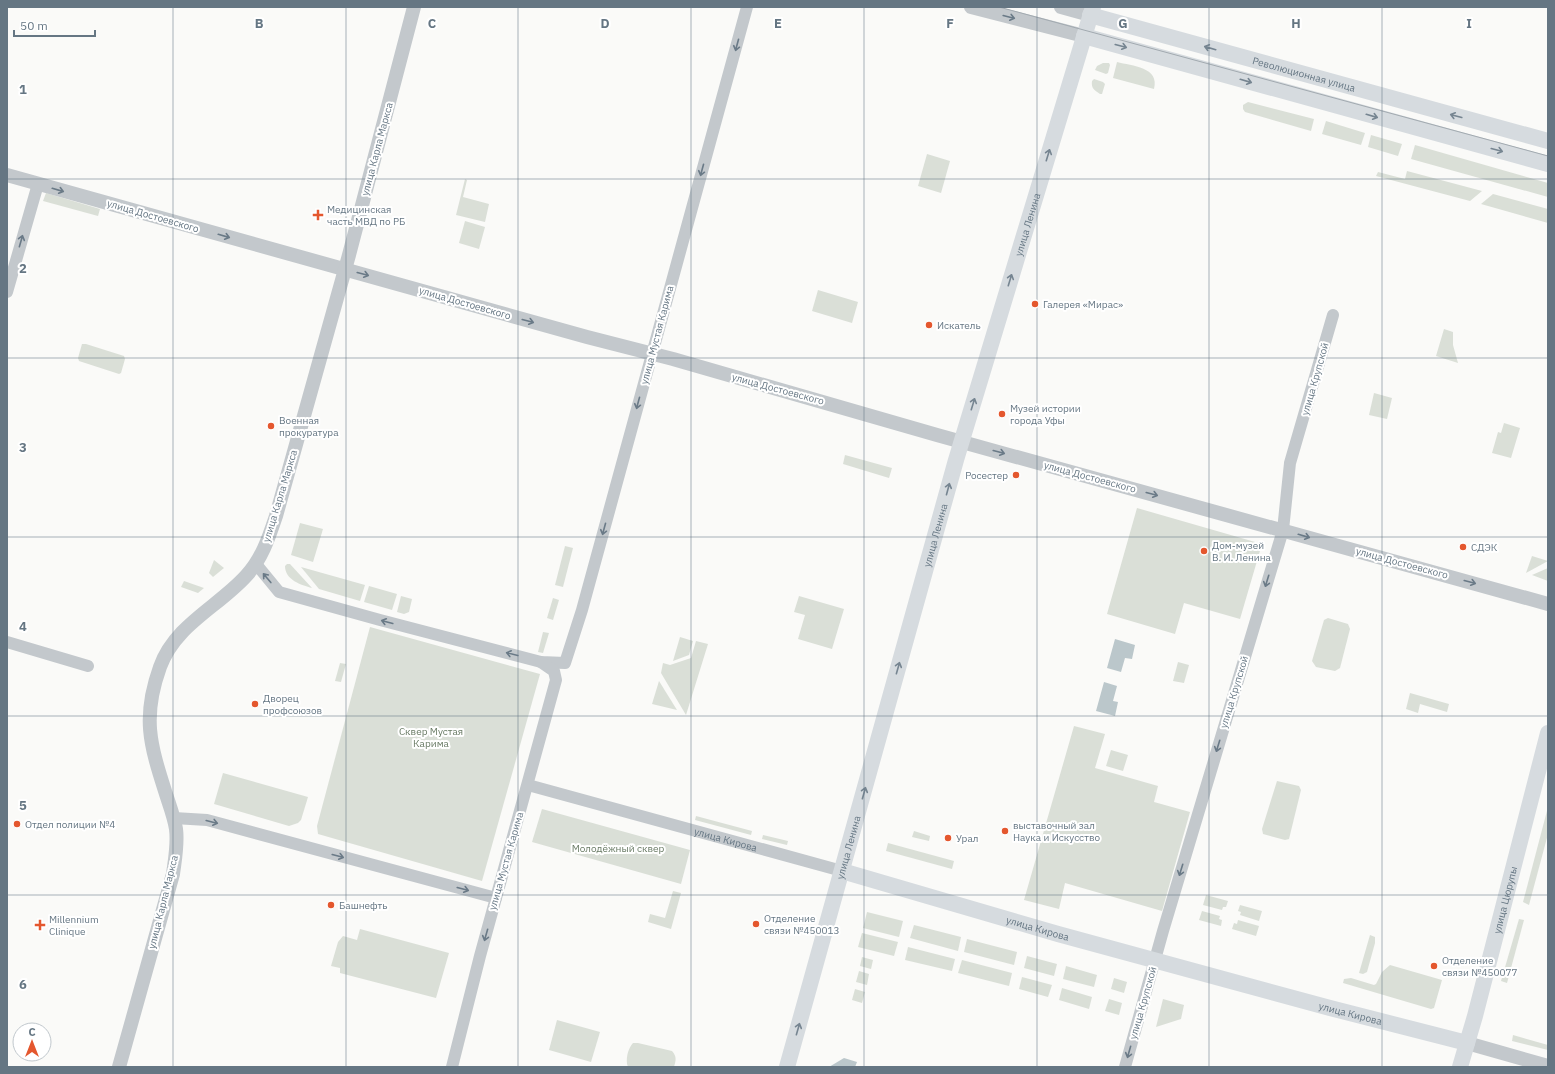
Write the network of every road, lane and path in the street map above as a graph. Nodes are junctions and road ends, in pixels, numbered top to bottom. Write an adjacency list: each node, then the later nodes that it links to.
1 (414, 7): 11 (street, улица Карла Маркса)
2 (747, 7): 14 (street, улица Мустая Карима, one-way to 14)
3 (971, 7): 6 (street, one-way to 6)
4 (1061, 7): 5 (street, Революционная улица)
5 (1092, 11): 6 (main road, улица Ленина); 7 (main road, Революционная улица, one-way to 5)
6 (1084, 36): 8 (main road, one-way to 8); 15 (main road, улица Ленина, one-way to 6)
7 (1548, 141)
8 (1548, 164)
9 (7, 176): 10 (street, улица Достоевского)
10 (38, 184): 11 (street, улица Достоевского, one-way to 11); 12 (street, one-way to 10)
11 (345, 269): 14 (street, улица Достоевского, one-way to 14); 17 (street, улица Карла Маркса)
12 (7, 292)
13 (1333, 316): 16 (street, улица Крупской)
14 (652, 354): 15 (street, улица Достоевского); 20 (street, улица Мустая Карима, one-way to 20)
15 (962, 441): 16 (street, улица Достоевского, one-way to 16); 25 (main road, улица Ленина, one-way to 15)
16 (1283, 530): 18 (street, улица Достоевского, one-way to 18); 27 (street, улица Крупской, one-way to 27)
17 (256, 564): 20 (street, one-way to 17); 24 (street, улица Карла Маркса)
18 (1548, 604)
19 (7, 642): 21 (street)
20 (542, 662): 23 (street, улица Мустая Карима)
21 (88, 666)
22 (1548, 733): 28 (main road, улица Цюрупы)
23 (528, 785): 25 (street, улица Кирова); 26 (street, улица Мустая Карима)
24 (174, 818): 26 (street, one-way to 26); 30 (street, улица Карла Маркса)
25 (842, 871): 27 (main road, улица Кирова); 32 (main road, улица Ленина, one-way to 25)
26 (496, 898): 31 (street, улица Мустая Карима, one-way to 31)
27 (1155, 960): 28 (main road, улица Кирова); 33 (street, улица Крупской, one-way to 33)
28 (1467, 1043): 29 (street, улица Кирова); 34 (main road, улица Цюрупы)
29 (1548, 1066)
30 (119, 1067)
31 (452, 1067)
32 (787, 1067)
33 (1125, 1067)
34 (1460, 1067)

